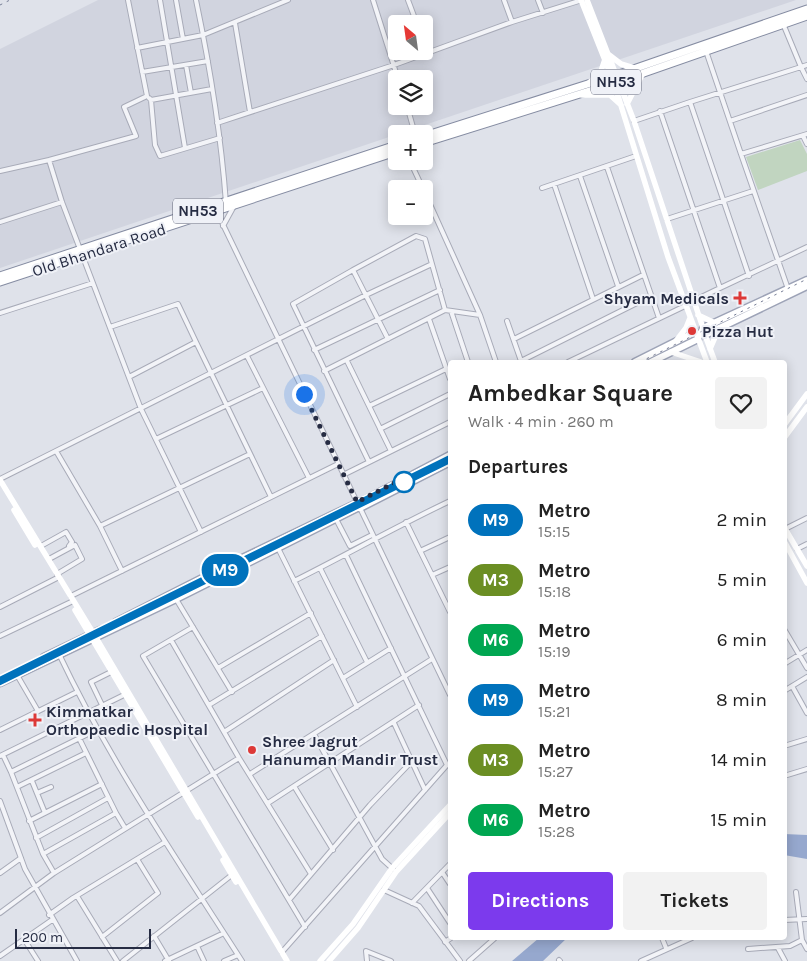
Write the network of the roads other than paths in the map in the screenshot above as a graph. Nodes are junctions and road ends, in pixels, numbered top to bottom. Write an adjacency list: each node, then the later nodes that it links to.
1 (128, 0): 20 (street)
2 (160, 0): 19 (street)
3 (176, 0): 18 (street)
4 (196, 0): 17 (street)
5 (288, 0): 15 (street)
6 (374, 0): 27 (street)
7 (408, 0): 13 (street)
8 (504, 0): 14 (street)
9 (538, 0): 12 (street)
10 (583, 0): 12 (street); 23 (main road)
11 (806, 12): 16 (highway, NH53); 21 (highway, NH53)
12 (542, 13): 14 (street)
13 (414, 15)
14 (512, 22): 22 (street)
15 (235, 23): 17 (street); 48 (street)
16 (784, 26): 21 (highway, NH53); 30 (street)
17 (203, 35): 18 (street); 25 (street)
18 (182, 39): 19 (street)
19 (168, 42): 20 (street); 29 (street)
20 (137, 48): 33 (street)
21 (705, 48): 31 (highway, NH53); 34 (highway, NH53); 39 (street)
22 (433, 50)
23 (606, 56): 31 (main road); 35 (main road); 37 (main road)
24 (407, 60): 27 (street)
25 (208, 61): 26 (street); 38 (street)
26 (186, 65): 29 (street); 40 (street)
27 (394, 65): 32 (street); 48 (street)
28 (807, 65): 30 (street)
29 (172, 67): 33 (street); 43 (street)
30 (801, 67): 36 (street); 39 (street)
31 (634, 68): 35 (highway, NH53)
32 (395, 70)
33 (142, 72): 44 (street)
34 (642, 73): 35 (highway, NH53); 47 (main road)
35 (615, 79): 37 (highway, NH53); 41 (highway, NH53); 47 (main road)
36 (807, 79)
37 (589, 83): 46 (highway, NH53)
38 (212, 90): 40 (street); 52 (street)
39 (720, 92): 45 (street); 50 (street)
40 (191, 93): 43 (street)
41 (574, 95): 46 (highway, NH53); 47 (main road)
42 (807, 95): 50 (street)
43 (176, 96): 44 (street); 59 (street)
44 (149, 98): 59 (street); 64 (street)
45 (690, 102): 49 (street); 71 (street)
46 (532, 105): 53 (highway, NH53)
47 (624, 105): 51 (main road); 63 (main road)
48 (250, 112): 52 (street)
49 (660, 112): 51 (street); 75 (street)
50 (730, 121): 61 (street)
51 (634, 122): 77 (main road)
52 (217, 123): 56 (street)
53 (464, 127): 54 (highway, NH53); 57 (highway, NH53)
54 (433, 134)
55 (805, 135): 58 (street); 61 (street)
56 (220, 138): 59 (street); 73 (street)
57 (433, 139)
58 (807, 144)
59 (185, 148)
60 (388, 148): 73 (highway, NH53)
61 (741, 154): 70 (street)
62 (388, 155): 73 (highway, Old Bhandara Road / NH53)
63 (636, 156): 65 (street); 100 (main road)
64 (49, 160): 66 (street); 72 (street)
65 (607, 166): 67 (street); 85 (street)
66 (0, 171)
67 (580, 176): 68 (street); 91 (street)
68 (554, 184): 69 (street); 98 (street)
69 (542, 188)
70 (754, 191): 71 (street); 82 (street)
71 (723, 201): 75 (street); 87 (street)
72 (62, 202): 78 (street); 81 (street)
73 (228, 206): 74 (highway, Old Bhandara Road / NH53); 79 (street)
74 (216, 208): 79 (street); 81 (highway, Old Bhandara Road / NH53)
75 (693, 211): 77 (street); 93 (street)
76 (433, 212): 104 (street)
77 (667, 219): 99 (main road)
78 (0, 222)
79 (223, 226): 117 (street)
80 (807, 247): 82 (street)
81 (82, 253): 86 (highway, NH53); 89 (highway, Old Bhandara Road / NH53); 90 (street)
82 (778, 262): 87 (street); 94 (street)
83 (432, 264): 84 (street); 95 (street); 96 (street)
84 (354, 270): 96 (street); 112 (street)
85 (643, 275): 91 (street); 97 (street)
86 (0, 276)
87 (749, 276): 93 (street)
88 (807, 280): 94 (main road)
89 (0, 282)
90 (93, 283): 103 (street); 113 (street)
91 (618, 286): 98 (street)
92 (807, 286): 111 (main road)
93 (720, 288): 99 (street)
94 (788, 289): 111 (main road)
95 (440, 290): 101 (street); 109 (street)
96 (366, 295): 109 (street); 112 (street)
97 (651, 296): 106 (street); 127 (street)
98 (593, 299): 116 (street)
99 (693, 301): 105 (main road)
100 (685, 306): 106 (street); 107 (main road)
101 (445, 310): 102 (street); 108 (street)
102 (451, 311): 104 (street); 124 (street)
103 (0, 313)
104 (480, 314): 125 (street)
105 (698, 315): 111 (main road); 114 (main road)
106 (659, 318): 128 (street)
107 (690, 318): 114 (main road); 118 (main road)
108 (429, 319): 115 (street); 135 (street)
109 (378, 320): 115 (street); 121 (street)
110 (507, 321): 116 (street)
111 (717, 326): 114 (main road); 120 (main road)
112 (303, 327): 117 (street); 121 (street)
113 (110, 328): 119 (street); 139 (street)
114 (700, 334): 118 (main road); 120 (main road); 122 (main road); 132 (main road)
115 (388, 339): 134 (street)
116 (514, 339): 126 (street)
117 (278, 341): 123 (street); 158 (street)
118 (676, 341): 129 (main road)
119 (196, 342): 137 (street); 139 (street)
120 (710, 349): 133 (main road)
121 (314, 350): 136 (street)
122 (671, 352): 130 (main road); 131 (main road)
123 (247, 356): 137 (street); 140 (street)
124 (467, 360)
125 (495, 360)
126 (521, 360)
127 (526, 360)
128 (572, 360)
129 (639, 360)
130 (655, 360)
131 (695, 360)
132 (706, 360)
133 (714, 360)
134 (347, 361): 136 (street); 144 (street)
135 (446, 369): 138 (street); 144 (street)
136 (324, 371): 156 (street)
137 (211, 374): 143 (street); 146 (street)
138 (448, 374)
139 (129, 377): 146 (street)
140 (263, 388): 143 (street); 160 (street)
141 (807, 394): 147 (main road)
142 (448, 395): 149 (street)
143 (227, 406): 151 (street); 154 (street)
144 (369, 406): 149 (street)
145 (807, 407): 150 (main road)
146 (141, 409): 151 (street); 152 (street)
147 (787, 421)
148 (448, 423): 153 (street)
149 (380, 429): 153 (street)
150 (787, 434)
151 (156, 439): 162 (street)
152 (56, 451): 161 (street); 170 (street)
153 (391, 451): 156 (street)
154 (250, 454): 162 (street); 164 (street)
155 (448, 456): 166 (main road)
156 (369, 462): 159 (street)
157 (448, 463): 166 (main road)
158 (338, 464): 159 (street); 160 (street)
159 (343, 475): 166 (street)
160 (309, 478): 164 (street)
161 (0, 480): 177 (main road)
162 (178, 486): 170 (street); 172 (street)
163 (0, 487): 188 (main road)
164 (271, 497): 172 (street)
165 (448, 502): 169 (street)
166 (359, 505): 168 (main road); 174 (street); 198 (main road)
167 (807, 518): 171 (street)
168 (336, 519): 174 (street); 179 (main road)
169 (406, 522): 174 (street); 181 (street)
170 (100, 526): 187 (street)
171 (787, 527)
172 (200, 532): 187 (street)
173 (787, 533): 180 (main road)
174 (373, 536): 182 (street); 208 (street)
175 (448, 538): 181 (street)
176 (807, 544): 180 (street)
177 (40, 546): 183 (main road); 183 (street)
178 (787, 546): 191 (main road)
179 (278, 548): 190 (street); 193 (main road)
180 (797, 549): 184 (main road)
181 (420, 551): 189 (street)
182 (346, 555): 185 (street); 203 (street)
183 (48, 558): 188 (main road); 188 (street)
184 (806, 563)
185 (320, 568): 190 (street); 209 (street)
186 (448, 568): 189 (street)
187 (122, 571): 192 (street)
188 (57, 576): 192 (main road); 194 (street)
189 (432, 576): 195 (street)
190 (294, 581): 196 (street)
191 (807, 583)
192 (71, 599): 198 (main road); 199 (street)
193 (176, 599): 197 (street); 198 (main road)
194 (0, 607)
195 (448, 608)
196 (311, 613): 200 (street); 211 (street)
197 (193, 627): 202 (street); 211 (street)
198 (92, 635): 205 (main road); 213 (main road); 218 (main road); 257 (main road)
199 (0, 636)
200 (322, 636): 207 (street); 224 (street)
201 (787, 638): 206 (street)
202 (171, 640): 227 (street); 248 (street)
203 (391, 648): 209 (street); 215 (street)
204 (807, 650): 206 (street)
205 (59, 654): 214 (main road); 223 (street)
206 (799, 655): 210 (street); 212 (street)
207 (334, 660): 217 (street); 236 (street)
208 (432, 660): 215 (street); 222 (street)
209 (367, 662): 217 (street)
210 (787, 662)
211 (218, 668): 224 (street)
212 (807, 668)
213 (111, 672): 225 (main road); 226 (street)
214 (17, 674): 219 (main road); 230 (street)
215 (405, 677): 228 (street); 229 (street)
216 (807, 677): 220 (street)
217 (343, 678): 229 (street)
218 (0, 679)
219 (0, 683)
220 (792, 686): 221 (street); 232 (street)
221 (787, 689)
222 (448, 691)
223 (77, 692): 230 (street); 231 (street)
224 (232, 692): 227 (street)
225 (124, 695): 226 (street); 257 (main road)
226 (102, 705): 231 (street)
227 (209, 705): 236 (street)
228 (419, 705): 233 (street); 256 (street)
229 (357, 707): 237 (street)
230 (38, 712): 235 (street)
231 (88, 712): 234 (street); 242 (street)
232 (807, 713)
233 (394, 723): 244 (street); 245 (street)
234 (98, 729): 238 (street); 265 (street)
235 (0, 730)
236 (224, 732): 243 (street)
237 (314, 734): 245 (street); 249 (street)
238 (79, 738): 241 (street); 247 (street)
239 (807, 739): 240 (street)
240 (787, 745)
241 (86, 753): 251 (street); 252 (street)
242 (1, 755): 247 (street)
243 (239, 758): 248 (street); 249 (street)
244 (413, 760): 256 (street); 267 (street)
245 (331, 763): 253 (street); 267 (street)
246 (807, 769): 250 (street)
247 (10, 772): 255 (street)
248 (213, 774): 257 (street); 291 (street)
249 (250, 774): 261 (street)
250 (787, 775)
251 (32, 781): 255 (street); 258 (street)
252 (102, 784): 259 (street); 263 (street)
253 (294, 786): 261 (street); 273 (street)
254 (51, 787): 258 (street)
255 (17, 788): 268 (street)
256 (425, 790): 272 (street)
257 (185, 791): 265 (street); 282 (main road)
258 (37, 792): 263 (street)
259 (108, 798): 264 (street); 270 (street)
260 (0, 801): 275 (street)
261 (268, 803): 283 (street)
262 (448, 807): 278 (main road)
263 (45, 813): 268 (street)
264 (116, 813): 269 (street); 274 (street)
265 (148, 814): 269 (street); 271 (street)
266 (448, 815): 278 (main road)
267 (360, 818): 272 (street); 273 (street)
268 (29, 821): 270 (street)
269 (125, 828): 281 (street)
270 (36, 838): 274 (street)
271 (165, 842): 276 (street); 290 (street)
272 (376, 846): 278 (street); 300 (street)
273 (333, 850): 283 (street)
274 (43, 854): 281 (street)
275 (21, 858): 280 (street); 285 (street)
276 (137, 859): 289 (street); 303 (street)
277 (448, 866): 279 (street)
278 (394, 870): 287 (main road); 328 (main road)
279 (442, 872): 284 (street); 286 (street)
280 (0, 873)
281 (54, 873): 285 (street)
282 (234, 874): 290 (street); 316 (main road); 327 (main road)
283 (311, 874): 291 (street)
284 (448, 881)
285 (34, 887): 293 (street); 294 (street)
286 (427, 888): 292 (street); 298 (street)
287 (384, 890): 292 (street); 329 (main road)
288 (796, 892): 296 (street)
289 (77, 896): 294 (street); 303 (street)
290 (201, 898): 301 (street); 302 (street)
291 (288, 900): 300 (street)
292 (412, 903): 310 (street)
293 (0, 913)
294 (49, 915): 297 (street)
295 (807, 918): 296 (street)
296 (798, 919): 299 (street); 309 (street)
297 (52, 920): 304 (street); 321 (street)
298 (448, 920)
299 (787, 920)
300 (305, 926): 316 (street)
301 (224, 933): 311 (street); 317 (street)
302 (154, 936): 319 (street); 323 (street)
303 (102, 937): 322 (street)
304 (24, 939): 318 (street); 320 (street)
305 (448, 940): 310 (street)
306 (493, 940): 333 (street)
307 (663, 940): 312 (street)
308 (687, 940): 312 (street)
309 (802, 940): 313 (street); 315 (street)
310 (446, 942): 332 (street)
311 (197, 946): 319 (street); 324 (street)
312 (666, 948): 334 (street)
313 (778, 948): 314 (street); 335 (street)
314 (748, 949)
315 (807, 949)
316 (282, 952): 327 (main road)
317 (238, 954): 325 (street); 326 (street)
318 (0, 956)
319 (168, 960)
320 (38, 961)
321 (77, 961)
322 (117, 961)
323 (124, 961)
324 (204, 961)
325 (224, 961)
326 (242, 961)
327 (286, 961)
328 (320, 961)
329 (329, 961)
330 (367, 961): 331 (street)
331 (391, 961)
332 (460, 961)
333 (469, 961)
334 (641, 961)
335 (785, 961)

